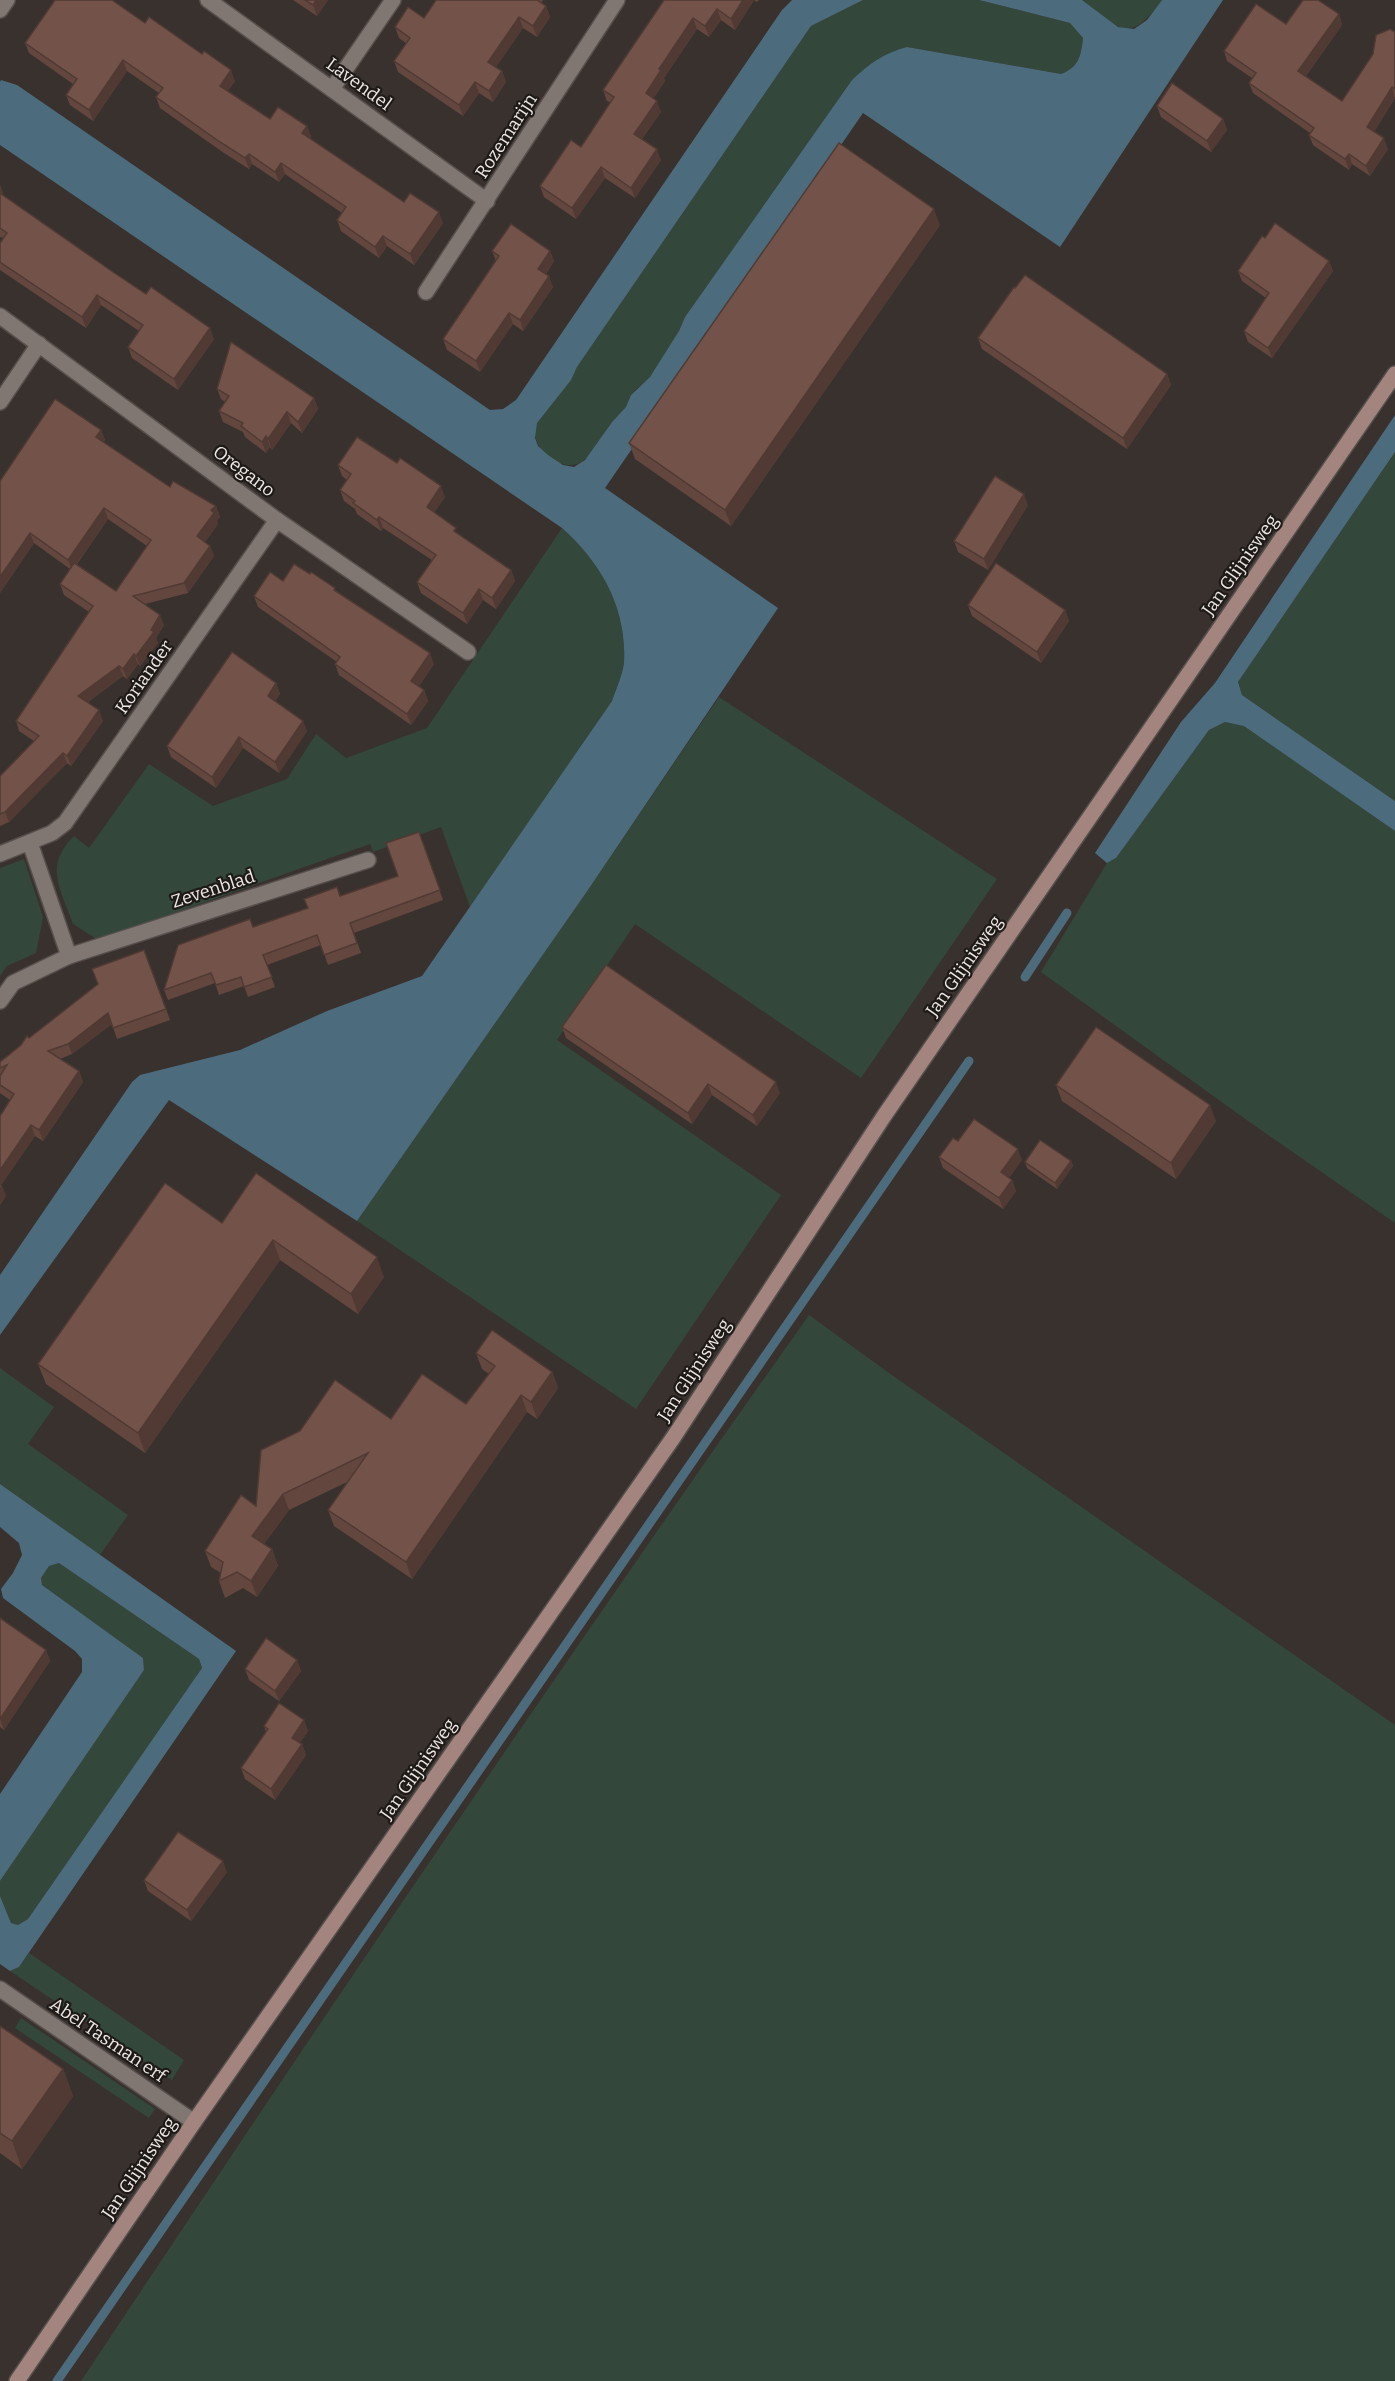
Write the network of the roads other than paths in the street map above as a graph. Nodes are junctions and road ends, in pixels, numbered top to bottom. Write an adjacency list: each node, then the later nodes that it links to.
1 (7, 0): 5 (street)
2 (208, 0): 6 (street, Lavendel)
3 (393, 0): 6 (street)
4 (618, 0): 7 (street, Rozemarijn)
5 (0, 10)
6 (332, 89): 7 (street, Lavendel)
7 (487, 201): 8 (street, Rozemarijn)
8 (426, 292)
9 (0, 316): 10 (street, Oregano)
10 (39, 344): 12 (street); 13 (street, Oregano)
11 (1395, 374): 21 (street, Jan Glijnisweg)
12 (0, 402)
13 (278, 520): 14 (street, Oregano); 15 (street, Koriander)
14 (468, 652)
15 (30, 843): 16 (street, Koriander); 18 (street)
16 (0, 854)
17 (368, 860): 18 (street, Zevenblad)
18 (69, 956): 19 (street, Zevenblad)
19 (0, 1001)
20 (0, 1989): 21 (street, Abel Tasman erf)
21 (194, 2122): 22 (street, Jan Glijnisweg)
22 (17, 2381)

